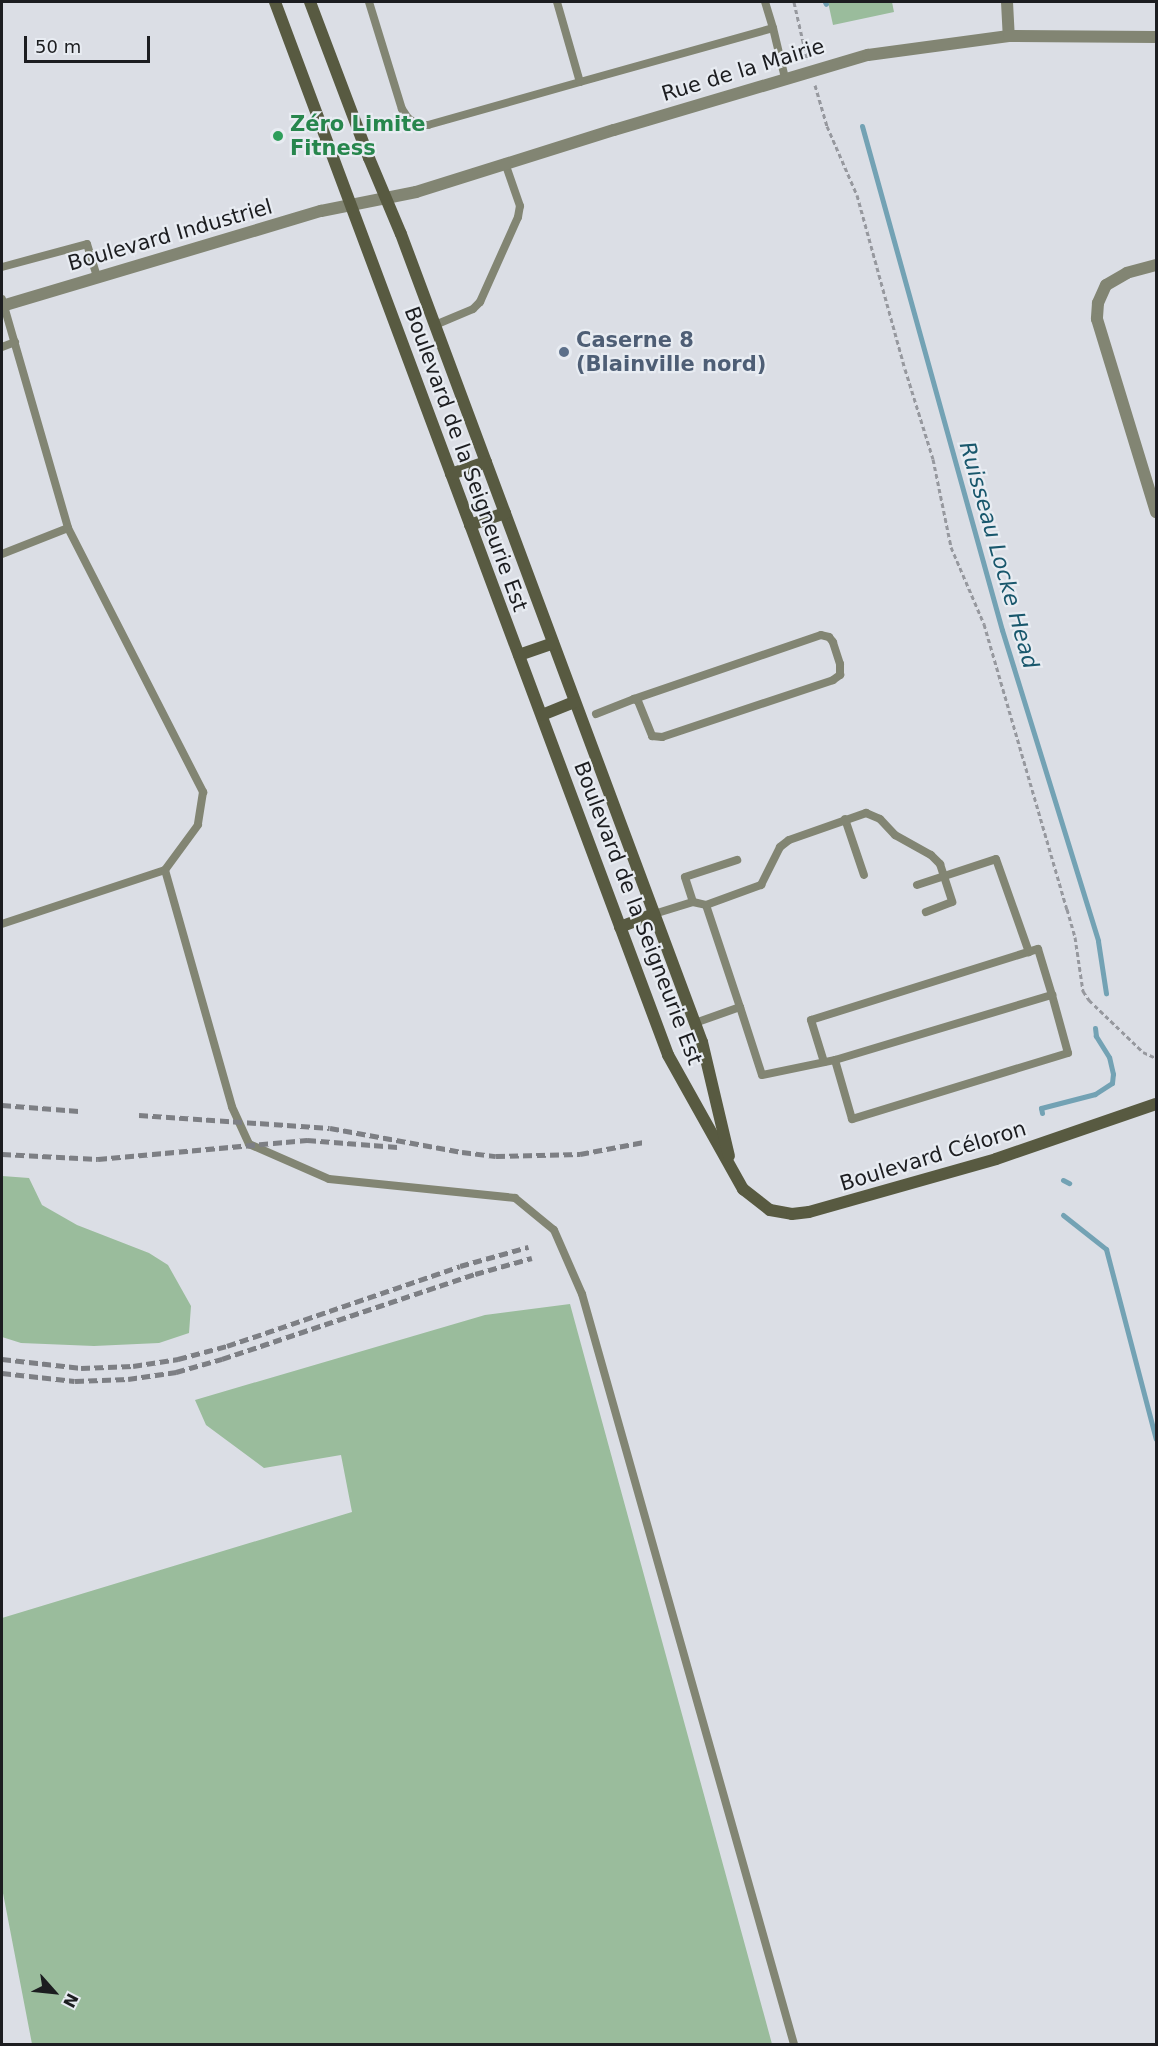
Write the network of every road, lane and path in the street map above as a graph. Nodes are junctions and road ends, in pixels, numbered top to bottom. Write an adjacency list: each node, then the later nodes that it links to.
1 (275, 2): 17 (main road, Boulevard de la Seigneurie Est)
2 (310, 2): 16 (main road, Boulevard de la Seigneurie Est)
3 (369, 2): 13 (lane)
4 (557, 2): 13 (lane)
5 (765, 2): 8 (lane)
6 (794, 2): 11 (path)
7 (1007, 2): 9 (street)
8 (773, 28): 12 (lane); 13 (lane)
9 (1009, 36): 10 (street, Rue de la Mairie); 12 (street, Rue de la Mairie)
10 (1156, 37)
11 (805, 48)
12 (785, 78): 15 (street, Rue de la Mairie)
13 (579, 82)
14 (815, 87): 54 (path)
15 (506, 163): 16 (street, Rue de la Mairie); 22 (lane)
16 (387, 199): 17 (street, Rue de la Mairie); 22 (main road, Boulevard de la Seigneurie Est)
17 (351, 206): 20 (street, Boulevard Industriel); 26 (main road, Boulevard de la Seigneurie Est)
18 (1156, 265): 27 (street)
19 (2, 267): 20 (lane)
20 (97, 277): 21 (street, Boulevard Industriel)
21 (2, 303): 23 (lane)
22 (435, 325): 25 (main road, Boulevard de la Seigneurie Est)
23 (15, 342): 24 (lane); 30 (lane)
24 (2, 347)
25 (486, 462): 26 (main road); 28 (main road, Boulevard de la Seigneurie Est)
26 (451, 474): 29 (main road, Boulevard de la Seigneurie Est)
27 (1156, 512)
28 (506, 513): 29 (main road); 32 (main road, Boulevard de la Seigneurie Est)
29 (470, 525): 33 (main road, Boulevard de la Seigneurie Est)
30 (68, 528): 31 (lane); 40 (lane)
31 (2, 554)
32 (553, 643): 33 (main road); 35 (main road, Boulevard de la Seigneurie Est)
33 (519, 655): 37 (main road, Boulevard de la Seigneurie Est)
34 (634, 699): 34 (lane); 36 (lane)
35 (575, 702): 37 (main road); 47 (main road, Boulevard de la Seigneurie Est)
36 (596, 714)
37 (542, 715): 49 (main road, Boulevard de la Seigneurie Est)
38 (845, 819): 41 (lane); 42 (lane); 45 (lane)
39 (737, 861): 44 (lane)
40 (165, 870): 48 (lane); 59 (lane)
41 (864, 875)
42 (944, 876): 43 (lane); 46 (lane); 50 (lane)
43 (917, 885)
44 (693, 902): 45 (lane); 47 (lane)
45 (706, 905): 52 (lane)
46 (926, 912)
47 (654, 914): 49 (main road); 53 (main road, Boulevard de la Seigneurie Est)
48 (2, 924)
49 (620, 927): 58 (main road, Boulevard de la Seigneurie Est)
50 (1029, 952): 51 (lane); 56 (lane)
51 (1052, 995): 55 (lane); 55 (lane)
52 (740, 1007): 53 (lane); 56 (lane)
53 (695, 1023): 58 (main road, Boulevard de la Seigneurie Est)
54 (1156, 1058)
55 (835, 1060): 56 (lane)
56 (824, 1062)
57 (1156, 1104): 58 (main road, Boulevard Céloron)
58 (732, 1171)
59 (794, 2044)

